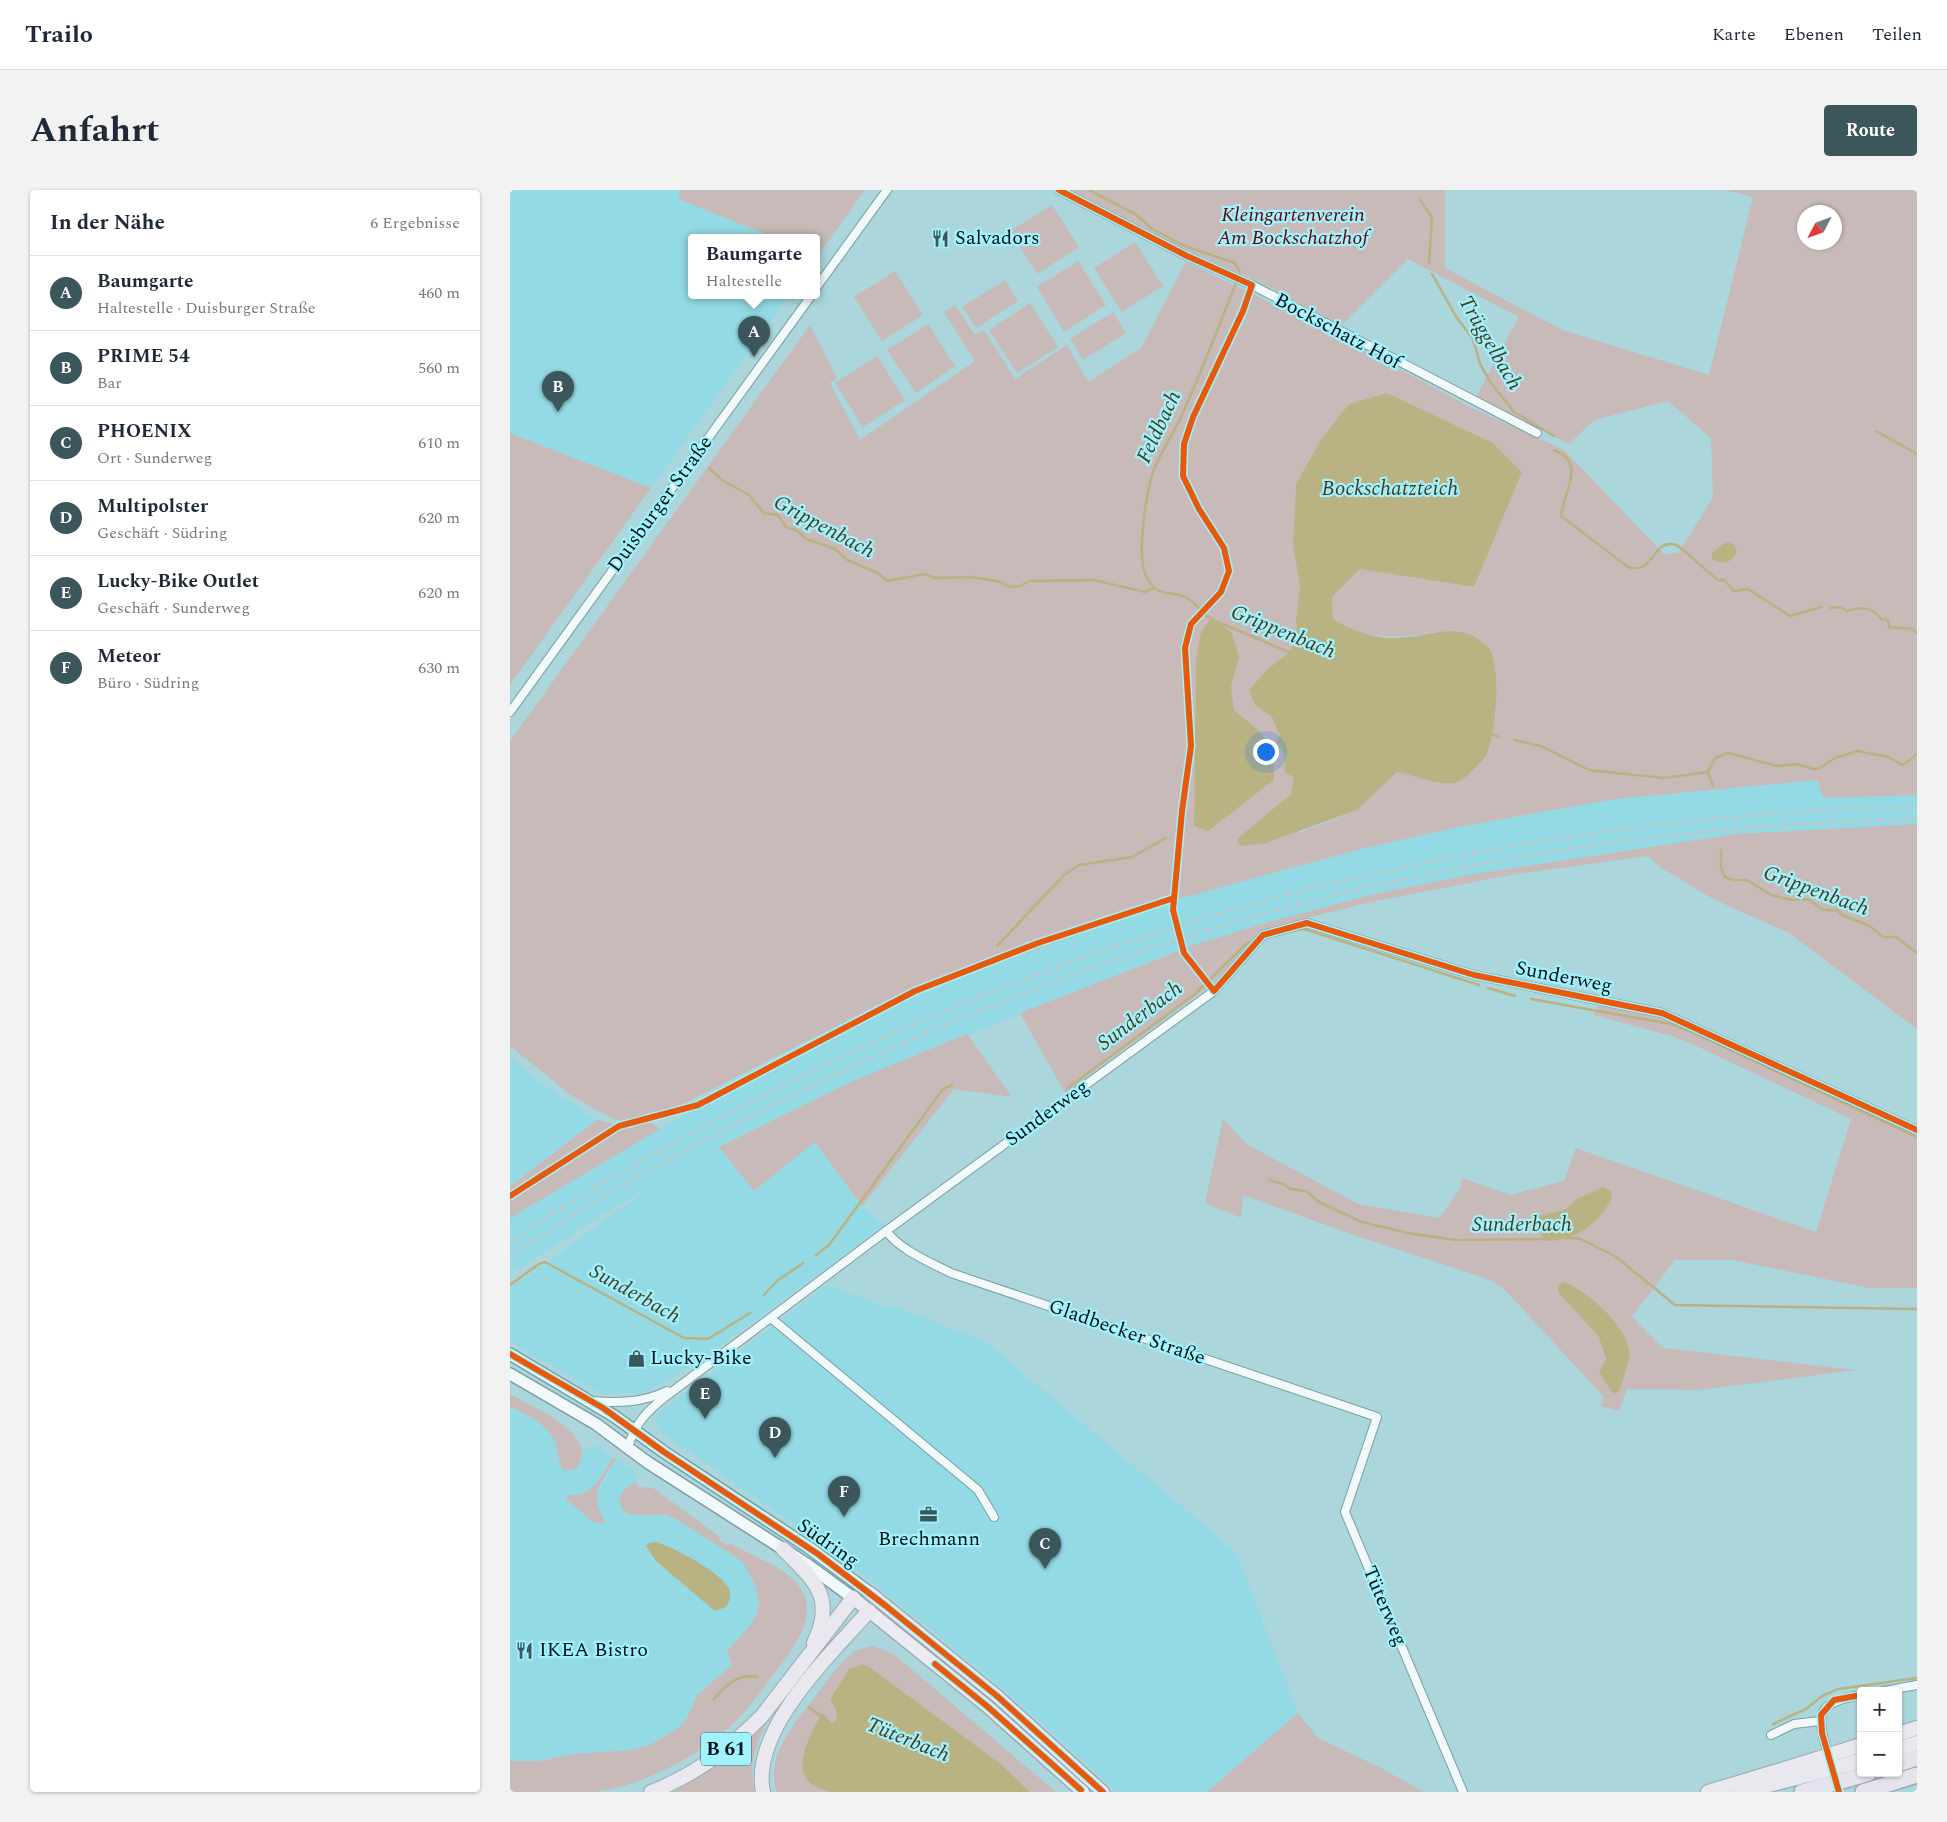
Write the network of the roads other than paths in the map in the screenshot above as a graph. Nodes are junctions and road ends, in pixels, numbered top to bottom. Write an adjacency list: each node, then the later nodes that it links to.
1 (887, 190): 3 (street)
2 (1059, 190): 5 (street, Bockschatz Hof)
3 (820, 282)
4 (809, 299): 6 (street, Duisburger Straße)
5 (1537, 433)
6 (510, 712)
7 (1917, 1130): 8 (street, Sunderweg)
8 (886, 1231): 9 (street, Sunderweg); 14 (street, Gladbecker Straße)
9 (772, 1319): 12 (street, Sunderweg); 17 (street)
10 (510, 1354): 13 (main road, Südring)
11 (510, 1374): 16 (main road, Südring)
12 (682, 1384): 13 (street, Sunderweg); 15 (street, Sunderweg)
13 (588, 1400): 15 (main road, Südring)
14 (1378, 1417): 46 (street, Tüterweg)
15 (634, 1430): 16 (street, Sunderweg); 19 (main road, Südring)
16 (624, 1444): 18 (main road, Südring)
17 (994, 1517)
18 (782, 1549): 20 (main road, Südring); 22 (highway)
19 (870, 1593): 20 (main road, Südring); 21 (main road, Südring); 45 (main road, Südring)
20 (853, 1598): 21 (main road, Südring); 22 (highway, B 61)
21 (870, 1611): 43 (highway); 44 (main road, Südring)
22 (808, 1657): 42 (highway, B 61)
23 (1917, 1685): 24 (street)
24 (1902, 1688)
25 (1857, 1696): 26 (street)
26 (1820, 1722): 29 (street); 50 (street)
27 (1917, 1728): 28 (highway)
28 (1902, 1733)
29 (1771, 1735)
30 (1917, 1743): 31 (highway)
31 (1902, 1748)
32 (1857, 1750): 36 (highway)
33 (1917, 1758): 35 (highway)
34 (1857, 1761): 36 (highway)
35 (1902, 1763)
36 (1845, 1765): 37 (highway); 38 (highway, bridge); 38 (highway, bridge)
37 (1857, 1769)
38 (1820, 1772): 47 (highway); 48 (highway); 49 (highway)
39 (1917, 1774): 41 (highway)
40 (1917, 1779): 41 (highway)
41 (1896, 1782): 51 (highway)
42 (651, 1792)
43 (763, 1792)
44 (1083, 1792)
45 (1103, 1792)
46 (1462, 1792)
47 (1708, 1792)
48 (1741, 1792)
49 (1802, 1792)
50 (1839, 1792)
51 (1862, 1792)

